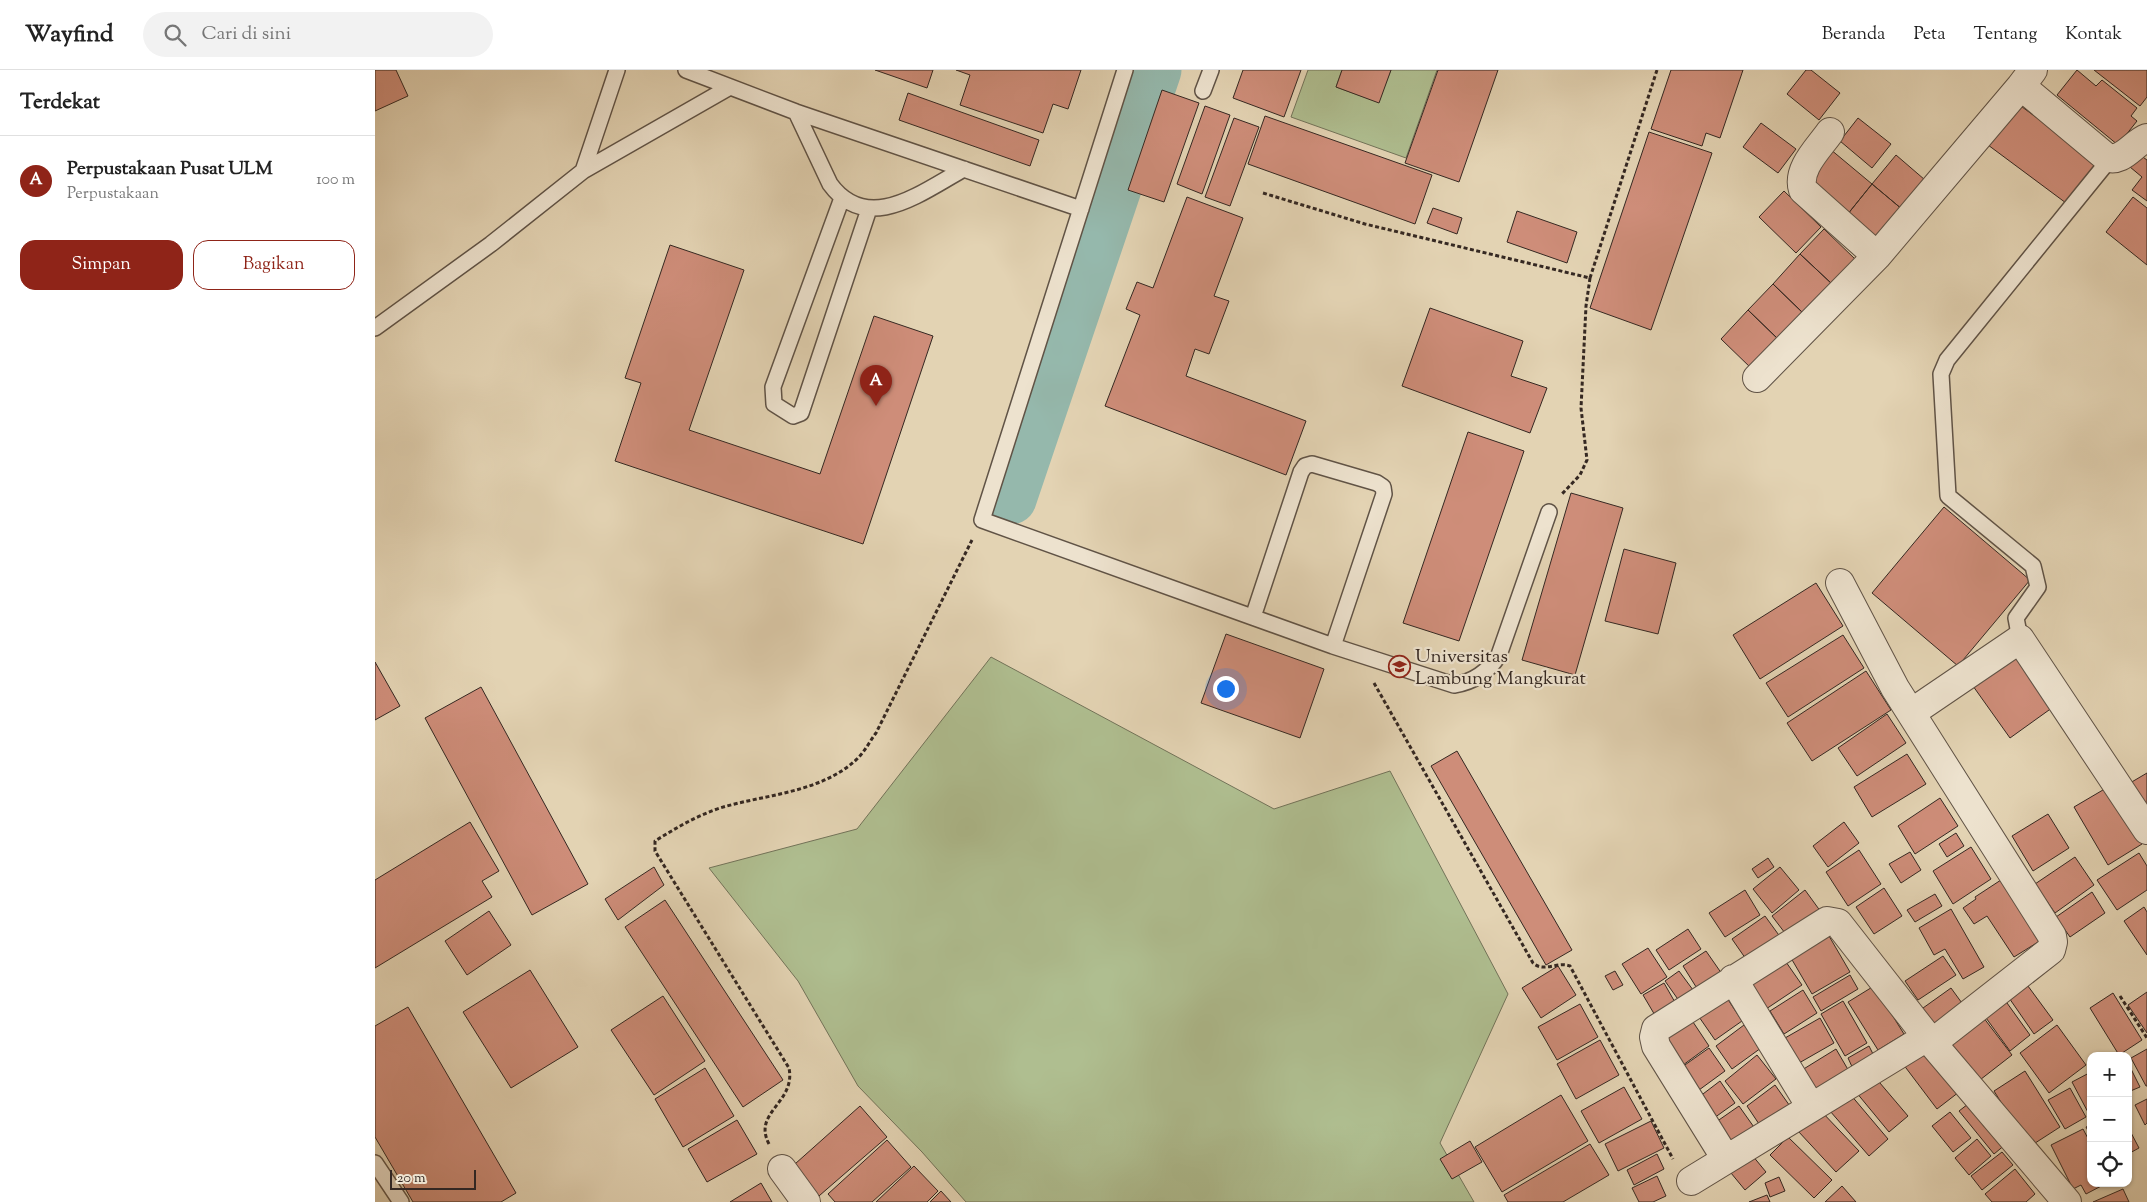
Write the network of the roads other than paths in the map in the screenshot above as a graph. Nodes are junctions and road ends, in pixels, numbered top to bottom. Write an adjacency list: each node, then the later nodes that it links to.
1 (617, 70): 13 (lane)
2 (686, 70): 6 (lane)
3 (1125, 70): 16 (lane)
4 (1211, 70): 7 (lane)
5 (2027, 78): 11 (street); 17 (street)
6 (730, 87): 8 (lane); 13 (lane)
7 (1203, 91)
8 (796, 112): 12 (lane); 14 (lane)
9 (1830, 132): 17 (street)
10 (2147, 138): 11 (street)
11 (2110, 159): 23 (lane)
12 (964, 169): 15 (lane); 16 (lane)
13 (583, 171): 18 (lane)
14 (842, 198): 15 (lane); 15 (lane)
15 (869, 209)
16 (1081, 209): 22 (lane)
17 (1877, 256): 19 (street)
18 (375, 328)
19 (1757, 378)
20 (1549, 512): 24 (lane)
21 (1841, 583): 25 (street)
22 (1253, 617): 24 (lane); 24 (lane)
23 (2020, 639): 25 (street); 26 (street)
24 (1333, 646)
25 (1911, 713): 28 (street)
26 (2147, 830)
27 (1733, 979): 28 (street); 29 (street); 30 (street)
28 (1930, 1040): 29 (street); 36 (street)
29 (1811, 1107): 30 (street)
30 (1725, 1159): 33 (street)
31 (375, 1163): 34 (lane)
32 (782, 1169): 35 (street)
33 (1691, 1181)
34 (401, 1202)
35 (806, 1202)
36 (2067, 1202)

